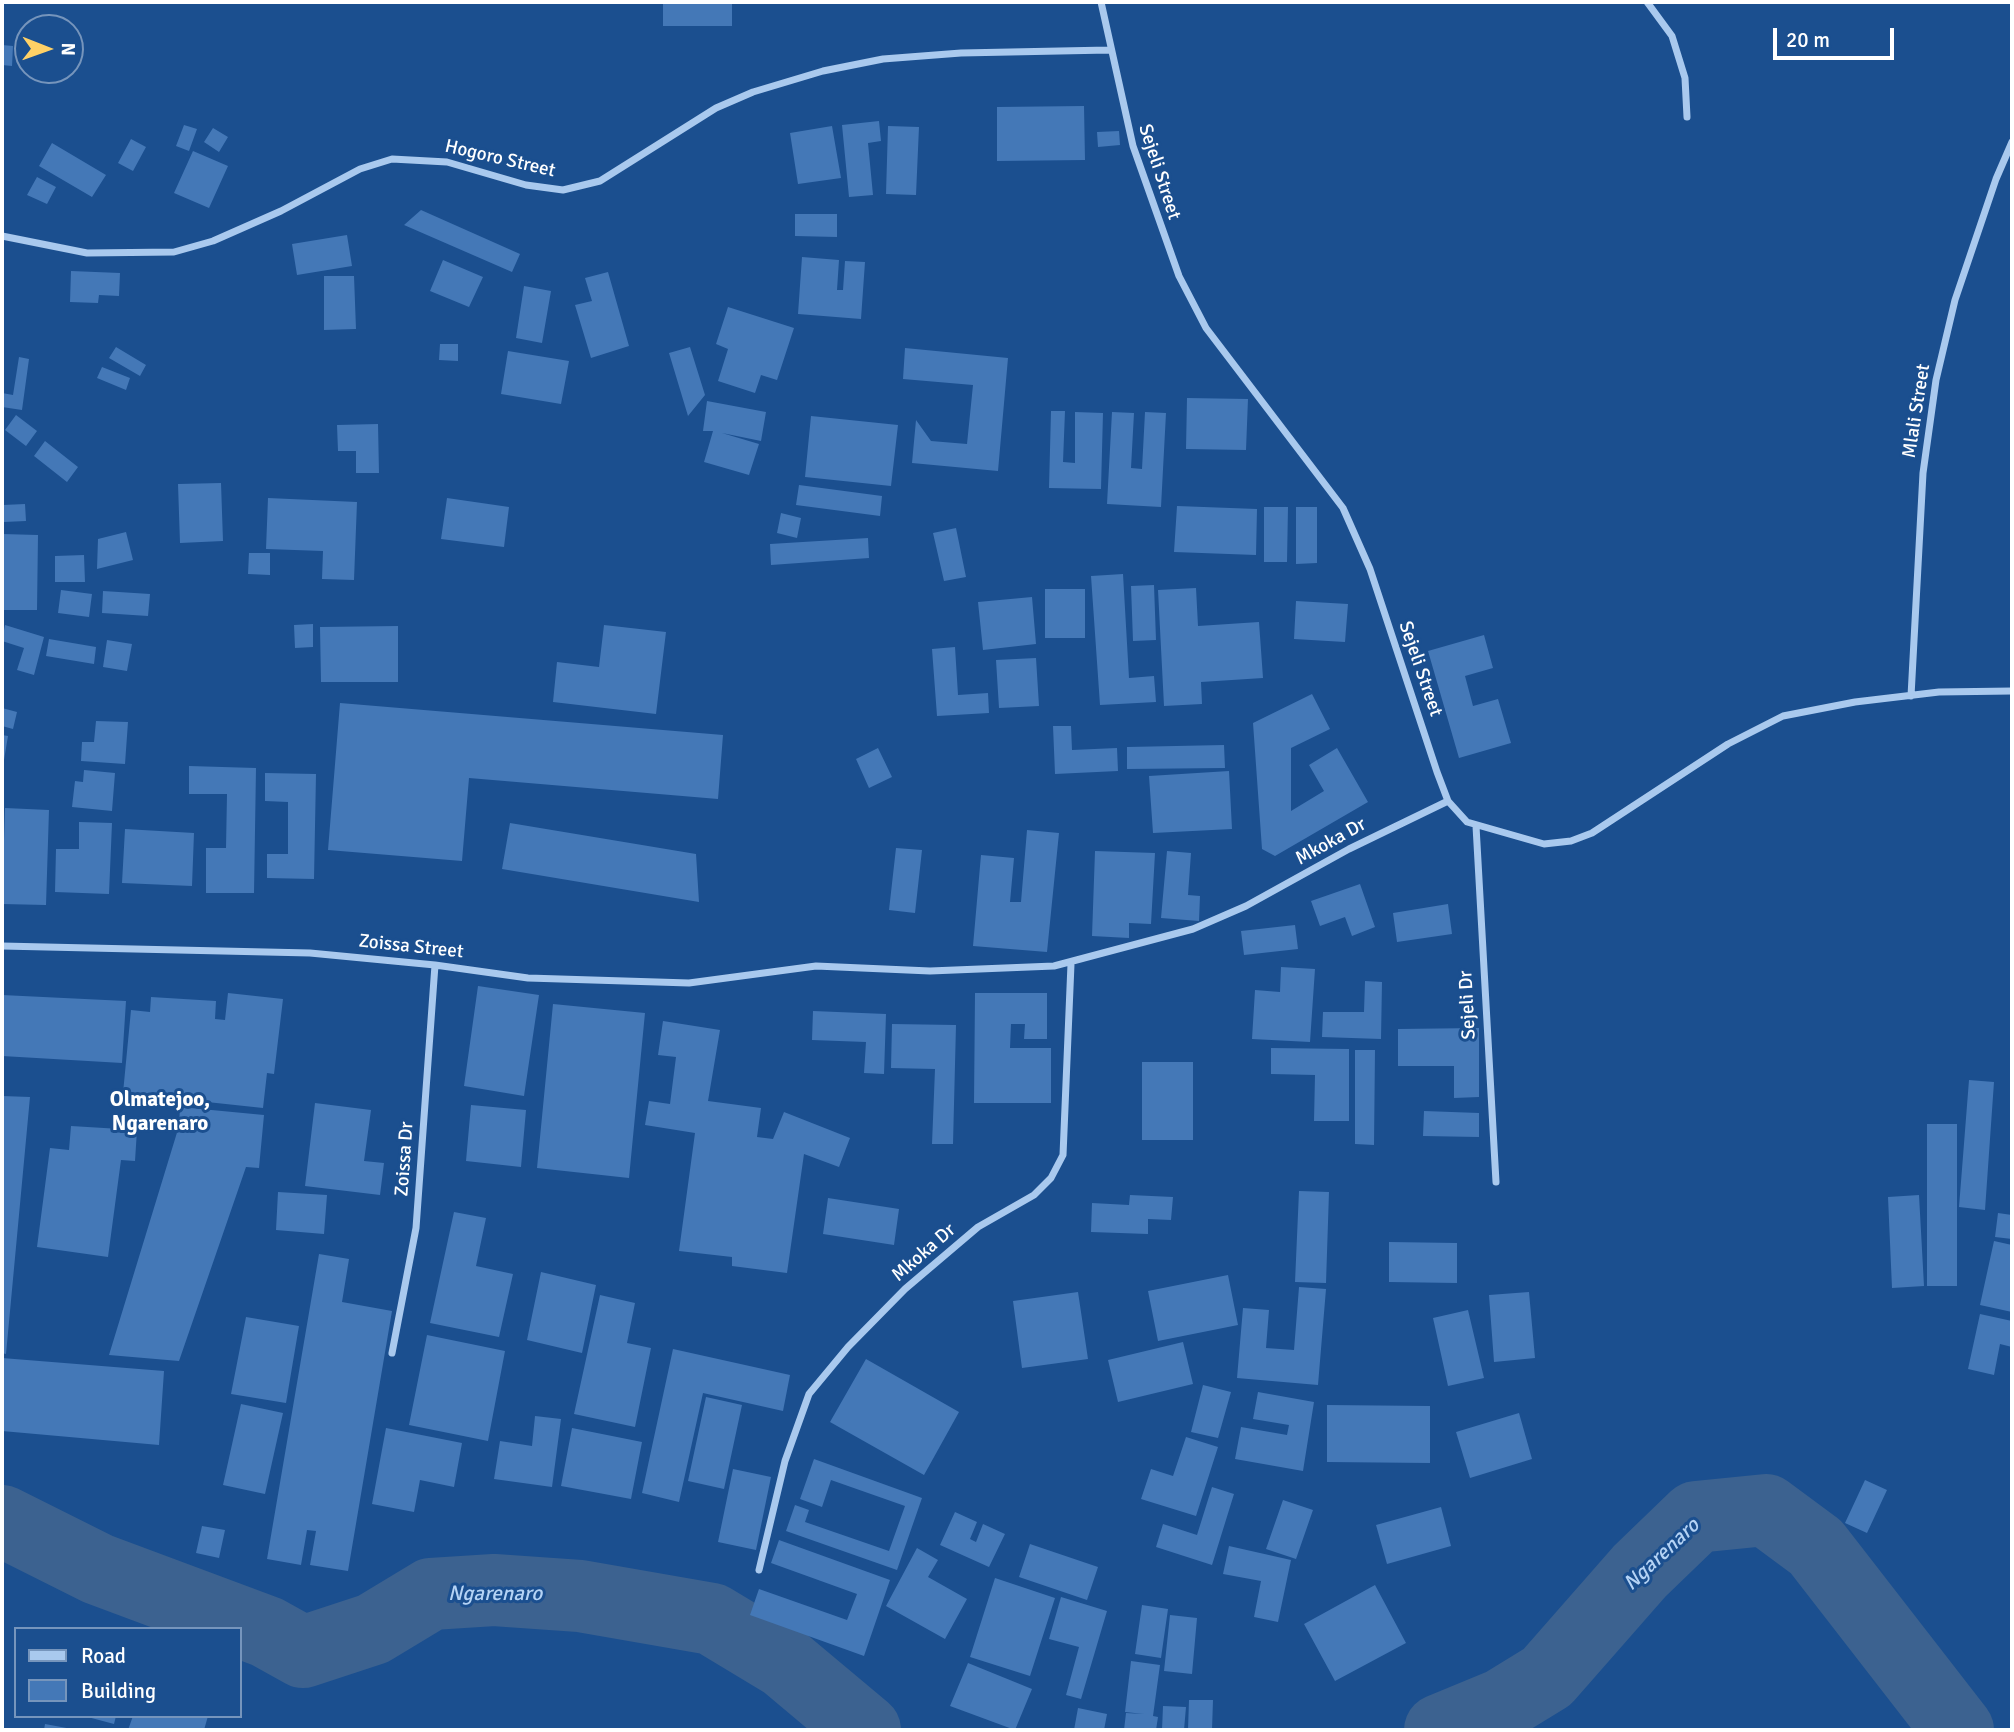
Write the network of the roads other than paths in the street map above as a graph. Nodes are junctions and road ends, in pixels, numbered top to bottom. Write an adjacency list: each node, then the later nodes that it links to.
1 (1101, 2): 3 (street, Sejeli Street)
2 (1647, 2): 4 (street)
3 (1109, 50): 6 (street, Hogoro Street); 9 (street, Sejeli Street)
4 (1687, 117)
5 (2012, 142): 8 (street, Mlali Street)
6 (2, 236)
7 (2012, 691): 8 (street, Sejeli Street)
8 (1911, 696): 10 (street, Sejeli Street)
9 (1448, 800): 10 (street, Sejeli Street); 12 (street, Mkoka Dr)
10 (1476, 827): 15 (street, Sejeli Dr)
11 (2, 946): 13 (street, Zoissa Street)
12 (1070, 964): 14 (street, Mkoka Dr); 17 (street, Mkoka Dr)
13 (435, 965): 14 (street, Zoissa Street); 16 (street, Zoissa Dr)
14 (816, 966)
15 (1496, 1182)
16 (392, 1353)
17 (759, 1570)

